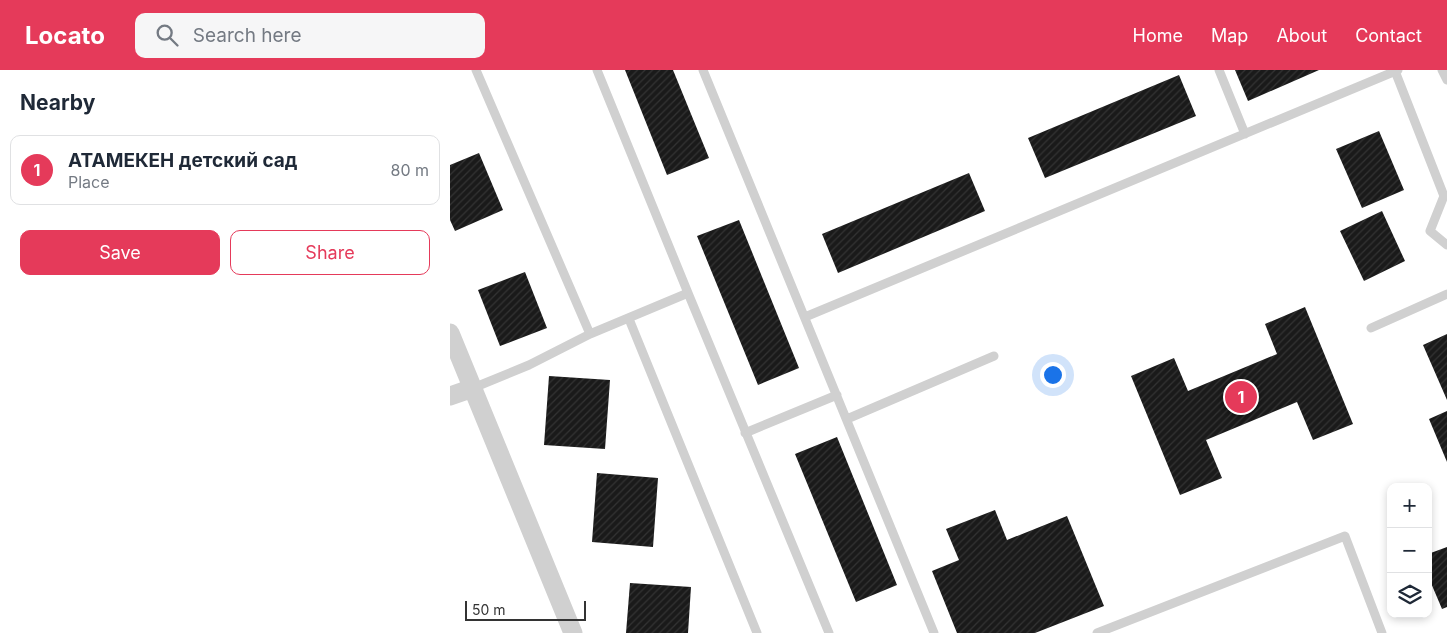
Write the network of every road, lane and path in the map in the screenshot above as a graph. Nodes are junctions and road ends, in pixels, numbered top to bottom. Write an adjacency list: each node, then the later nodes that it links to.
1 (476, 70): 16 (lane)
2 (597, 70): 10 (lane)
3 (703, 70): 12 (lane)
4 (1220, 70): 8 (lane)
5 (1442, 70): 7 (lane)
6 (1396, 71): 8 (lane); 9 (lane)
7 (1447, 80)
8 (1245, 134): 12 (lane)
9 (1447, 245)
10 (688, 293): 13 (lane); 22 (lane)
11 (1447, 294): 14 (lane)
12 (805, 317): 19 (lane)
13 (629, 319): 16 (lane); 25 (lane)
14 (1371, 328)
15 (450, 333): 18 (street)
16 (590, 334): 18 (lane)
17 (994, 356): 21 (lane)
18 (473, 388): 20 (street); 24 (street)
19 (838, 395): 21 (lane); 22 (lane)
20 (450, 396)
21 (847, 419): 27 (lane)
22 (745, 433): 26 (lane)
23 (1112, 630): 28 (lane); 29 (lane)
24 (573, 633)
25 (757, 633)
26 (829, 633)
27 (934, 633)
28 (1097, 633)
29 (1382, 633)

